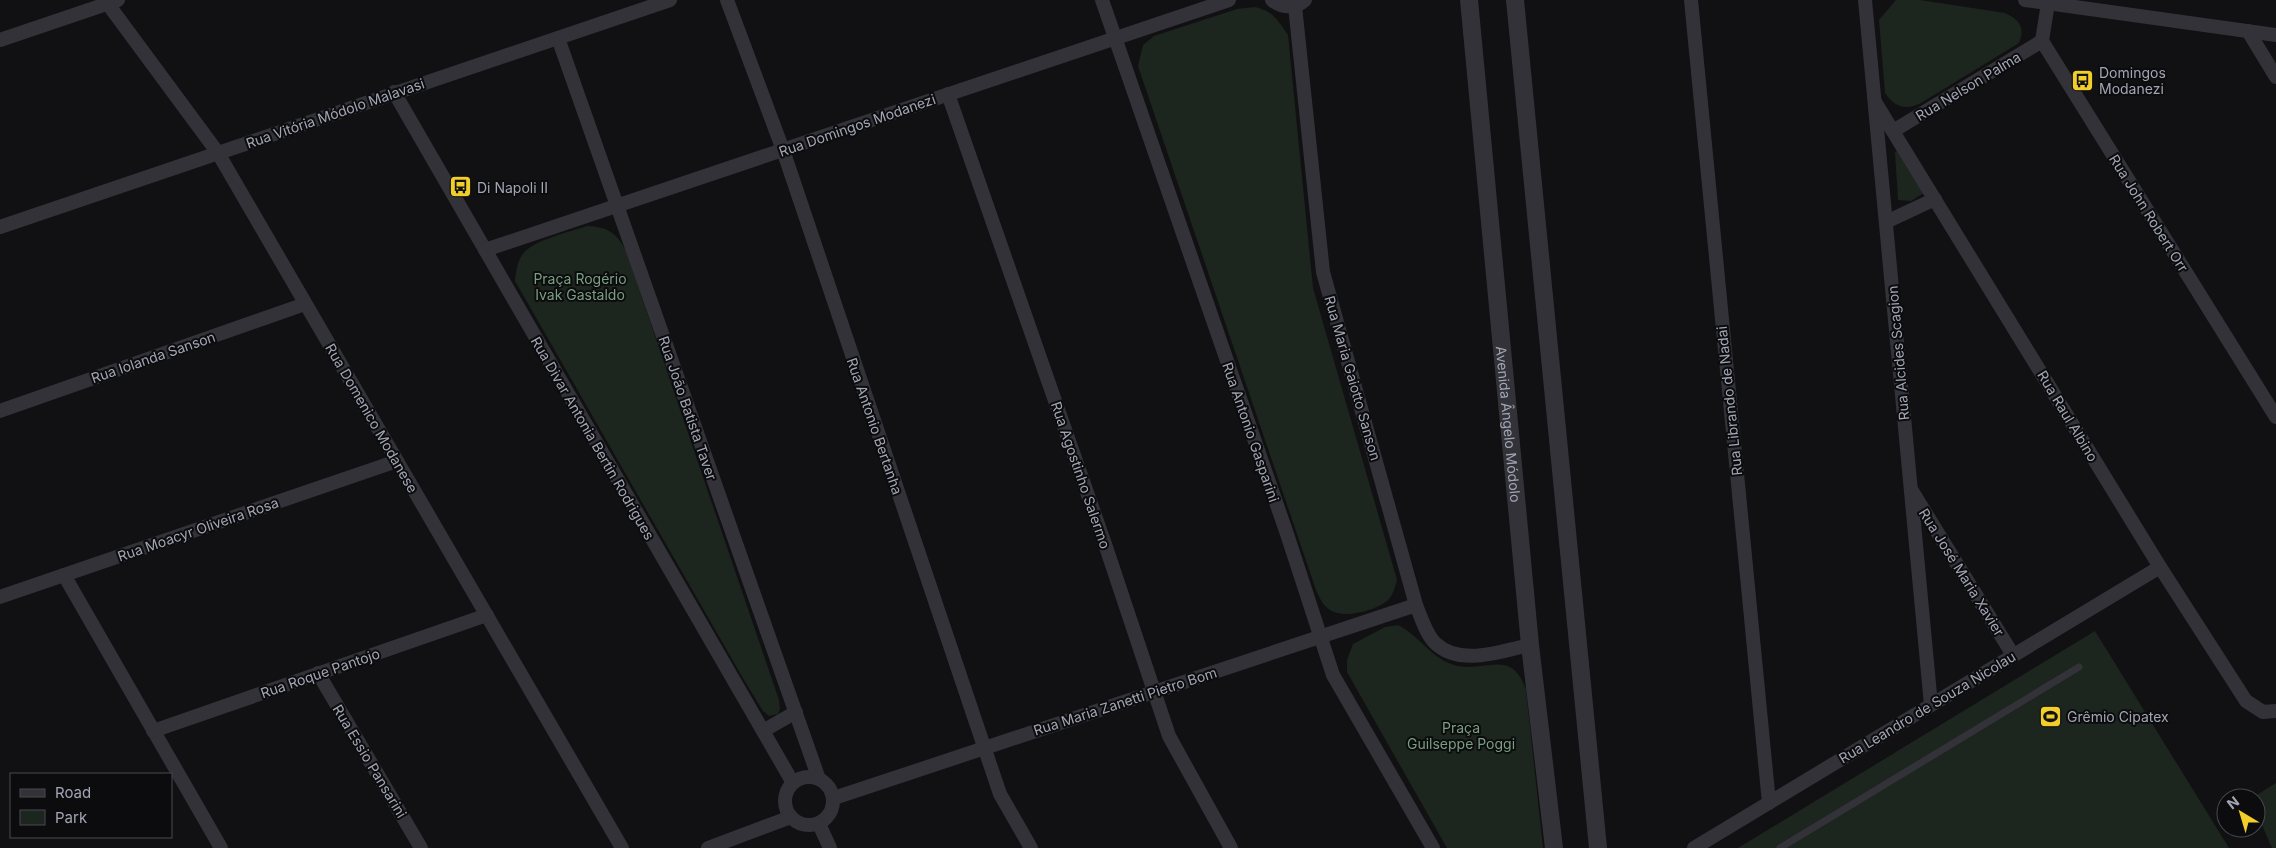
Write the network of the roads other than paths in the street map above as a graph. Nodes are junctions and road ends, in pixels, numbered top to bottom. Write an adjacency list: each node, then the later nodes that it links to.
1 (670, 0): 16 (street, Rua Vitória Módolo Malavasi)
2 (727, 0): 25 (street, Rua Antonio Bertanha)
3 (1102, 0): 17 (street, Rua Antonio Gasparini)
4 (1229, 0): 17 (street, Rua Domingos Modanezi)
5 (1272, 0): 12 (street)
6 (1469, 0): 43 (street, Avenida Ângelo Módolo)
7 (1515, 0): 69 (street)
8 (1691, 0): 57 (street, Rua Librando de Nadai)
9 (1865, 0): 23 (street, Rua Alcides Scagion)
10 (2025, 0): 13 (street)
11 (110, 1): 18 (street); 26 (street, Rua Domenico Modanese)
12 (1300, 3): 40 (street, Rua Maria Gaiotto Sanson)
13 (2048, 3): 14 (street); 19 (street)
14 (2248, 31): 15 (street); 20 (street)
15 (2276, 35)
16 (558, 38): 21 (street, Rua Vitória Módolo Malavasi); 28 (street, Rua João Batista Taver)
17 (1116, 38): 22 (street, Rua Domingos Modanezi); 42 (street, Rua Antonio Gasparini)
18 (0, 40)
19 (2042, 40): 24 (street, Rua Nelson Palma); 34 (street, Rua John Robert Orr)
20 (2276, 77)
21 (394, 92): 26 (street, Rua Vitória Módolo Malavasi); 31 (street, Rua Divar Antonia Bertin Rodrigues)
22 (948, 94): 25 (street, Rua Domingos Modanezi); 47 (street, Rua Agostinho Salermo)
23 (1875, 102): 24 (street, Rua Raul Albino); 29 (street, Rua Alcides Scagion)
24 (1893, 131): 27 (street, Rua Raul Albino)
25 (783, 150): 28 (street, Rua Domingos Modanezi); 53 (street, Rua Antonio Bertanha)
26 (218, 154): 30 (street, Rua Vitória Módolo Malavasi); 32 (street, Rua Domenico Modanese)
27 (1935, 199): 29 (street); 37 (street, Rua Raul Albino)
28 (617, 206): 31 (street, Rua Domingos Modanezi); 50 (street, Rua João Batista Taver)
29 (1886, 222): 36 (street, Rua Alcides Scagion)
30 (0, 228)
31 (485, 250): 52 (street, Rua Divar Antonia Bertin Rodrigues)
32 (305, 304): 33 (street, Rua Iolanda Sanson); 35 (street, Rua Domenico Modanese)
33 (0, 411)
34 (2276, 417)
35 (397, 461): 38 (street, Rua Moacyr Oliveira Rosa); 41 (street, Rua Domenico Modanese)
36 (1911, 488): 44 (street, Rua José Maria Xavier); 48 (street, Rua Alcides Scagion)
37 (2160, 567): 44 (street, Rua Leandro de Souza Nicolau); 49 (street, Rua Raul Albino)
38 (64, 575): 39 (street, Rua Moacyr Oliveira Rosa); 51 (street)
39 (0, 597)
40 (1416, 605): 42 (street, Rua Maria Zanetti Pietro Bom); 43 (street, Rua Maria Gaiotto Sanson)
41 (486, 615): 46 (street, Rua Roque Pantojo); 62 (street, Rua Domenico Modanese)
42 (1320, 636): 47 (street, Rua Maria Zanetti Pietro Bom); 67 (street, Rua Antonio Gasparini)
43 (1530, 645): 68 (street, Avenida Ângelo Módolo)
44 (2013, 655): 48 (street, Rua Leandro de Souza Nicolau)
45 (2079, 667): 71 (lane)
46 (318, 674): 51 (street, Rua Roque Pantojo); 61 (street, Rua Essio Pansarini)
47 (1152, 692): 53 (street, Rua Maria Zanetti Pietro Bom); 66 (street, Rua Agostinho Salermo)
48 (1931, 705): 57 (street, Rua Leandro de Souza Nicolau)
49 (2276, 711)
50 (796, 712): 52 (street); 54 (street, Rua João Batista Taver)
51 (154, 731): 60 (street)
52 (763, 731): 55 (street, Rua Divar Antonia Bertin Rodrigues)
53 (983, 748): 56 (street, Rua Maria Zanetti Pietro Bom); 65 (street, Rua Antonio Bertanha)
54 (819, 779): 55 (street); 56 (street)
55 (793, 783): 58 (street)
56 (834, 798): 59 (street)
57 (1769, 803): 70 (street, Rua Leandro de Souza Nicolau)
58 (791, 817): 59 (street); 63 (street)
59 (819, 824): 64 (street)
60 (221, 848)
61 (422, 848)
62 (622, 848)
63 (708, 848)
64 (830, 848)
65 (1030, 848)
66 (1231, 848)
67 (1433, 848)
68 (1554, 848)
69 (1598, 848)
70 (1694, 848)
71 (1780, 848)

